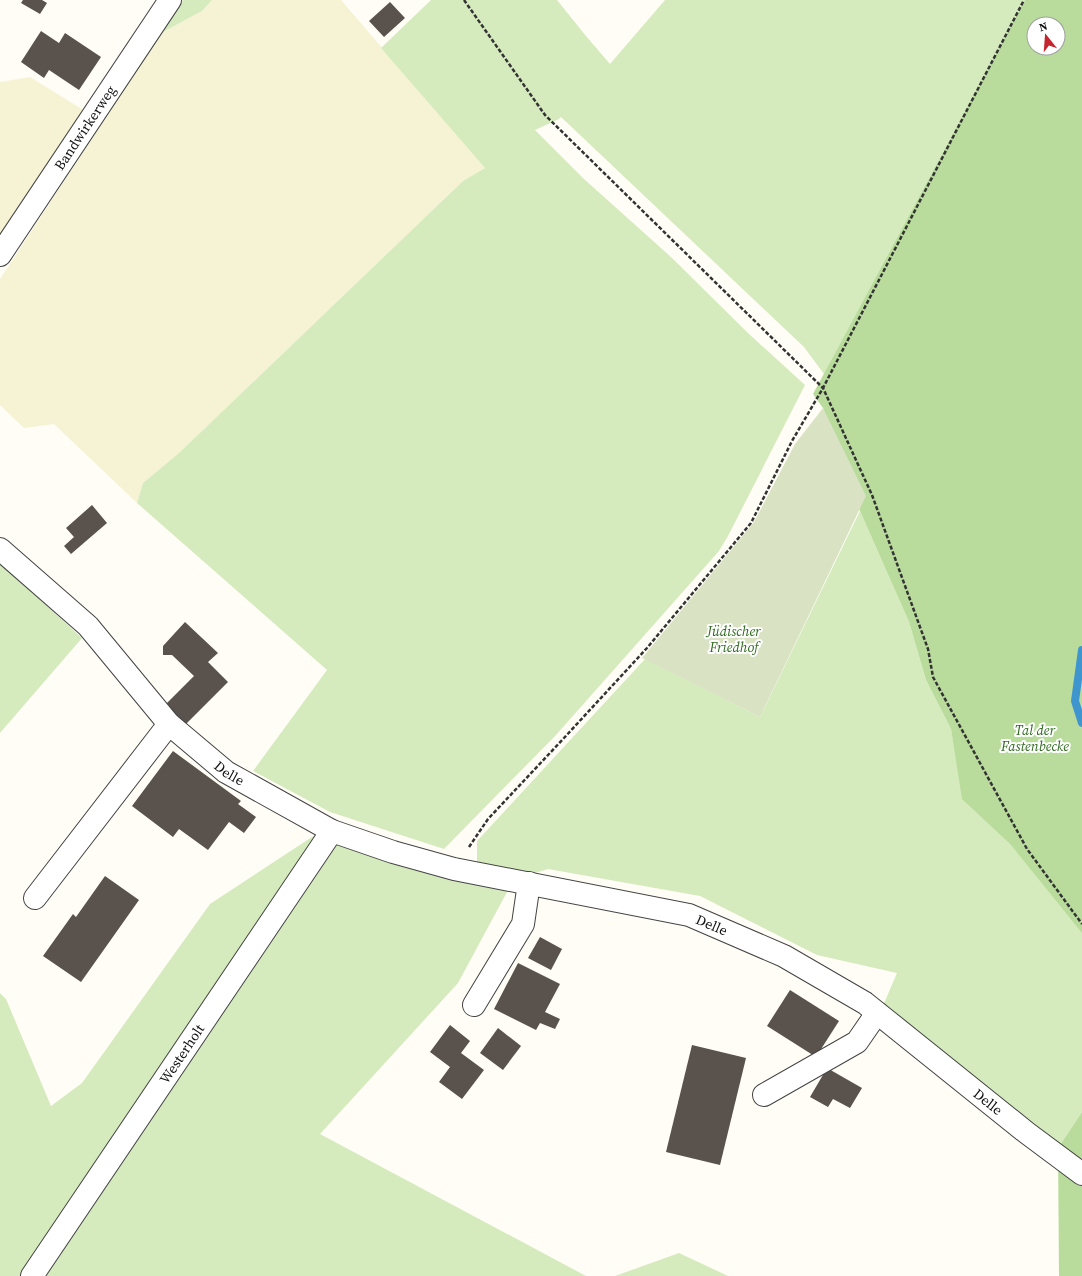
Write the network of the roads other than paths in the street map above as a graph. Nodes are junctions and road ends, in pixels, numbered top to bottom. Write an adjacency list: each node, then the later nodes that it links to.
1 (170, 0): 2 (street, Bandwirkerweg)
2 (0, 255)
3 (0, 549): 4 (street, Delle)
4 (169, 724): 5 (street, Delle); 7 (street)
5 (332, 831): 6 (street, Delle); 12 (street, Westerholt)
6 (529, 883): 8 (street); 9 (street, Delle)
7 (35, 898)
8 (474, 1005)
9 (877, 1013): 10 (street); 11 (street, Delle)
10 (764, 1095)
11 (1082, 1174)
12 (32, 1276)

